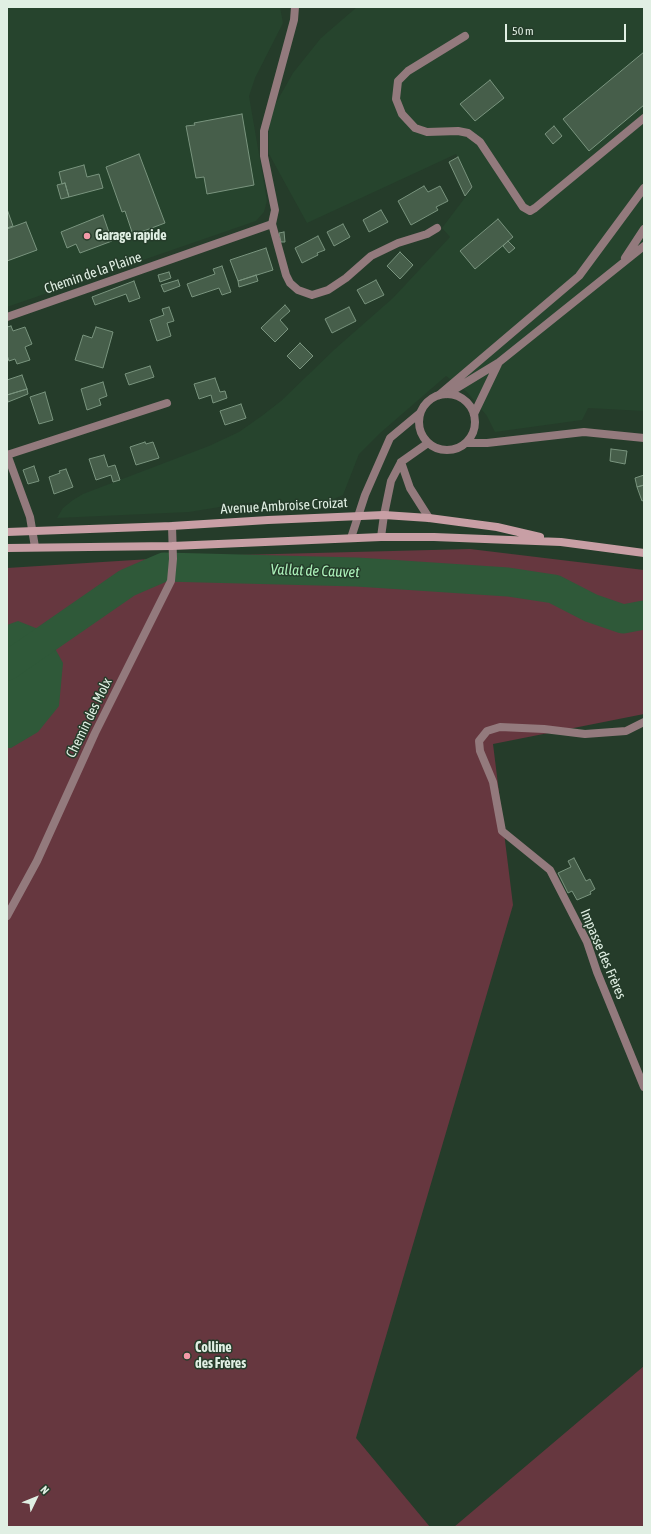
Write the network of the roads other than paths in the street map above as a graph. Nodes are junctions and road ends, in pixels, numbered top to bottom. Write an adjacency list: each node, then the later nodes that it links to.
1 (295, 7): 5 (street)
2 (465, 36): 3 (street)
3 (644, 118)
4 (644, 188): 12 (street)
5 (272, 224): 6 (street); 10 (street, Chemin de la Plaine)
6 (437, 228)
7 (644, 229): 9 (street)
8 (644, 246): 9 (street)
9 (620, 265): 11 (street)
10 (7, 317)
11 (498, 363): 12 (street); 15 (street)
12 (443, 394): 14 (street); 15 (street)
13 (168, 403): 19 (street)
14 (420, 413): 17 (street); 22 (street)
15 (474, 414): 18 (street)
16 (644, 438): 18 (street)
17 (428, 443): 18 (street); 20 (street)
18 (466, 443)
19 (8, 458): 25 (street)
20 (402, 462): 21 (street); 23 (street)
21 (384, 515): 22 (main road, Avenue Ambroise Croizat); 23 (main road, Avenue Ambroise Croizat); 27 (street)
22 (357, 516): 24 (main road, Avenue Ambroise Croizat); 28 (street)
23 (429, 518): 29 (main road, Avenue Ambroise Croizat)
24 (172, 526): 25 (main road, Avenue Ambroise Croizat); 30 (street, Chemin des Molx)
25 (33, 530): 26 (main road, Avenue Ambroise Croizat); 31 (street)
26 (7, 532)
27 (381, 537): 28 (main road, Avenue Ambroise Croizat); 29 (main road, Avenue Ambroise Croizat)
28 (351, 538): 30 (main road, Avenue Ambroise Croizat)
29 (561, 542): 33 (main road, Avenue Ambroise Croizat)
30 (172, 546): 31 (main road, Avenue Ambroise Croizat); 35 (street, Chemin des Molx)
31 (35, 547): 32 (main road, Avenue Ambroise Croizat)
32 (7, 548)
33 (644, 552)
34 (644, 722): 36 (street, Impasse des Frères)
35 (7, 916)
36 (644, 1087)

